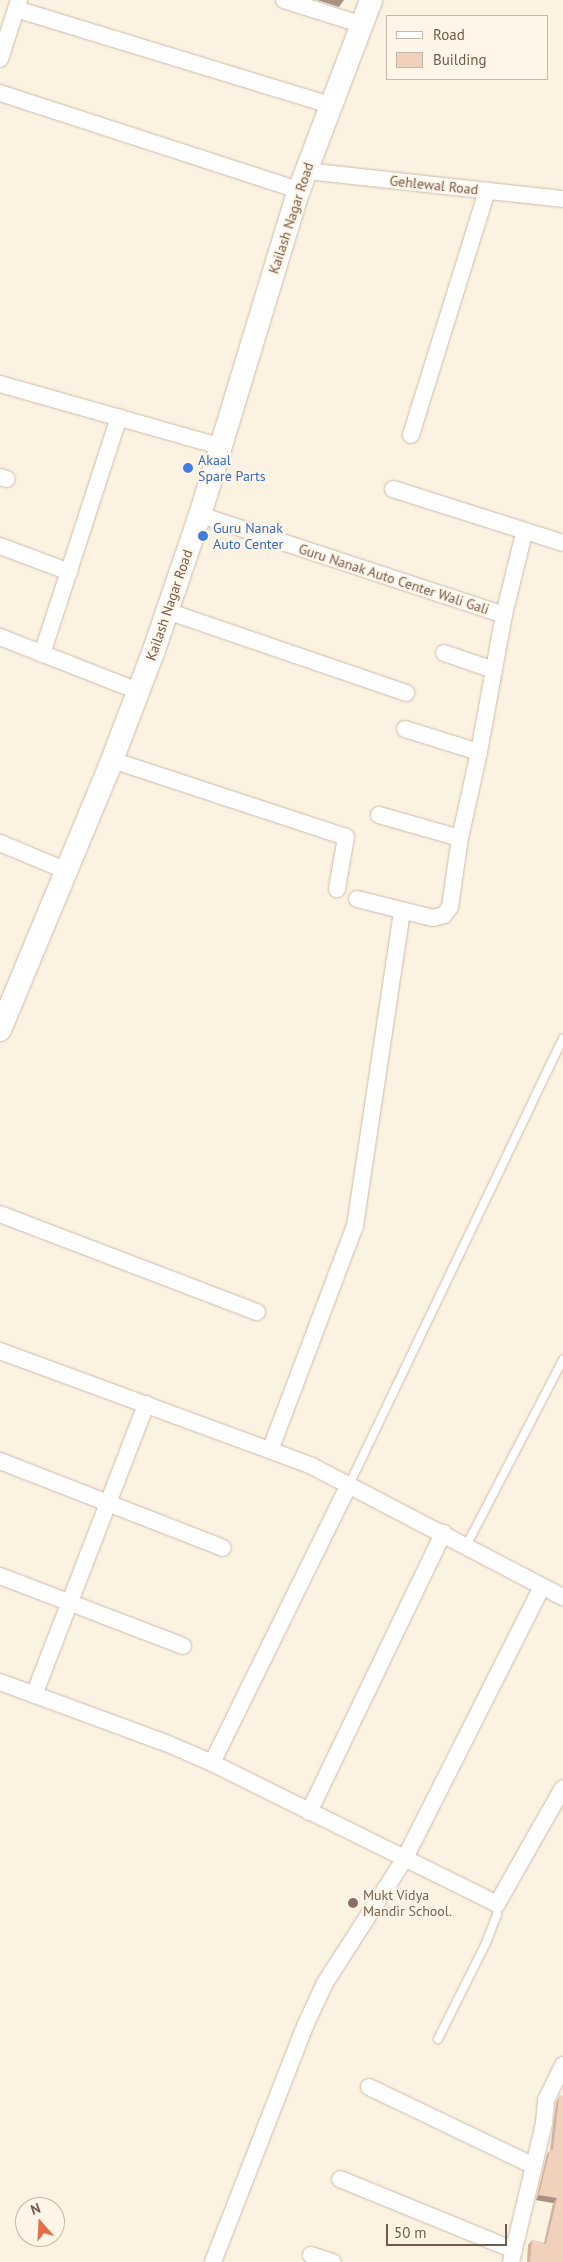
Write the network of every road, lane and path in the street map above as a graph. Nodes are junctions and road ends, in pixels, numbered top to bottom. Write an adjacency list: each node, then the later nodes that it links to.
1 (284, 0): 4 (street)
2 (371, 0): 4 (street, Kailash Nagar Road)
3 (17, 5): 5 (street); 7 (street)
4 (360, 24): 7 (street, Kailash Nagar Road)
5 (0, 59)
6 (0, 93): 8 (street, Gehlewal Road)
7 (330, 105): 8 (street, Kailash Nagar Road)
8 (302, 180): 9 (street, Gehlewal Road); 14 (street, Kailash Nagar Road)
9 (487, 191): 10 (street, Gehlewal Road); 13 (street)
10 (563, 199)
11 (0, 384): 12 (street)
12 (119, 418): 14 (street); 20 (street)
13 (411, 435)
14 (219, 446): 16 (street, Kailash Nagar Road)
15 (393, 489): 17 (street)
16 (200, 515): 21 (street, Kailash Nagar Road); 22 (street, Guru Nanak Auto Center Wali Gali)
17 (524, 533): 18 (street); 22 (street)
18 (563, 543)
19 (0, 546): 20 (street)
20 (69, 572): 25 (street)
21 (167, 611): 27 (street, Kailash Nagar Road); 28 (street)
22 (504, 615): 26 (street)
23 (0, 637): 25 (street)
24 (444, 653): 26 (street)
25 (42, 654): 27 (street)
26 (494, 670): 30 (street)
27 (138, 691): 31 (street, Kailash Nagar Road)
28 (406, 692)
29 (405, 729): 30 (street)
30 (480, 752): 33 (street)
31 (112, 760): 35 (street, Kailash Nagar Road); 36 (street)
32 (379, 815): 33 (street)
33 (460, 838): 38 (street)
34 (0, 843): 35 (street)
35 (67, 871): 39 (street, Kailash Nagar Road)
36 (337, 889)
37 (357, 899): 38 (street)
38 (402, 912): 46 (street)
39 (0, 1030)
40 (563, 1039): 48 (lane)
41 (0, 1214): 42 (street)
42 (257, 1312)
43 (0, 1351): 45 (street)
44 (563, 1360): 51 (lane)
45 (146, 1404): 46 (street); 49 (street)
46 (271, 1448): 48 (street)
47 (0, 1461): 49 (street)
48 (349, 1485): 50 (street); 60 (street)
49 (109, 1503): 52 (street); 56 (street)
50 (442, 1533): 51 (street); 62 (street)
51 (466, 1546): 54 (street)
52 (223, 1548)
53 (0, 1576): 56 (street)
54 (542, 1587): 55 (street); 63 (street)
55 (563, 1597)
56 (71, 1601): 57 (street); 59 (street)
57 (183, 1646)
58 (0, 1682): 59 (street)
59 (34, 1695): 60 (street)
60 (212, 1763): 62 (street)
61 (563, 1788): 64 (street)
62 (309, 1812): 63 (street)
63 (404, 1860): 64 (street); 72 (street)
64 (497, 1904): 65 (lane)
65 (438, 2039)
66 (563, 2065): 68 (street)
67 (369, 2087): 68 (street)
68 (534, 2166): 71 (street)
69 (340, 2179): 71 (street)
70 (311, 2255): 73 (street)
71 (513, 2256)
72 (213, 2262)
73 (333, 2262)

